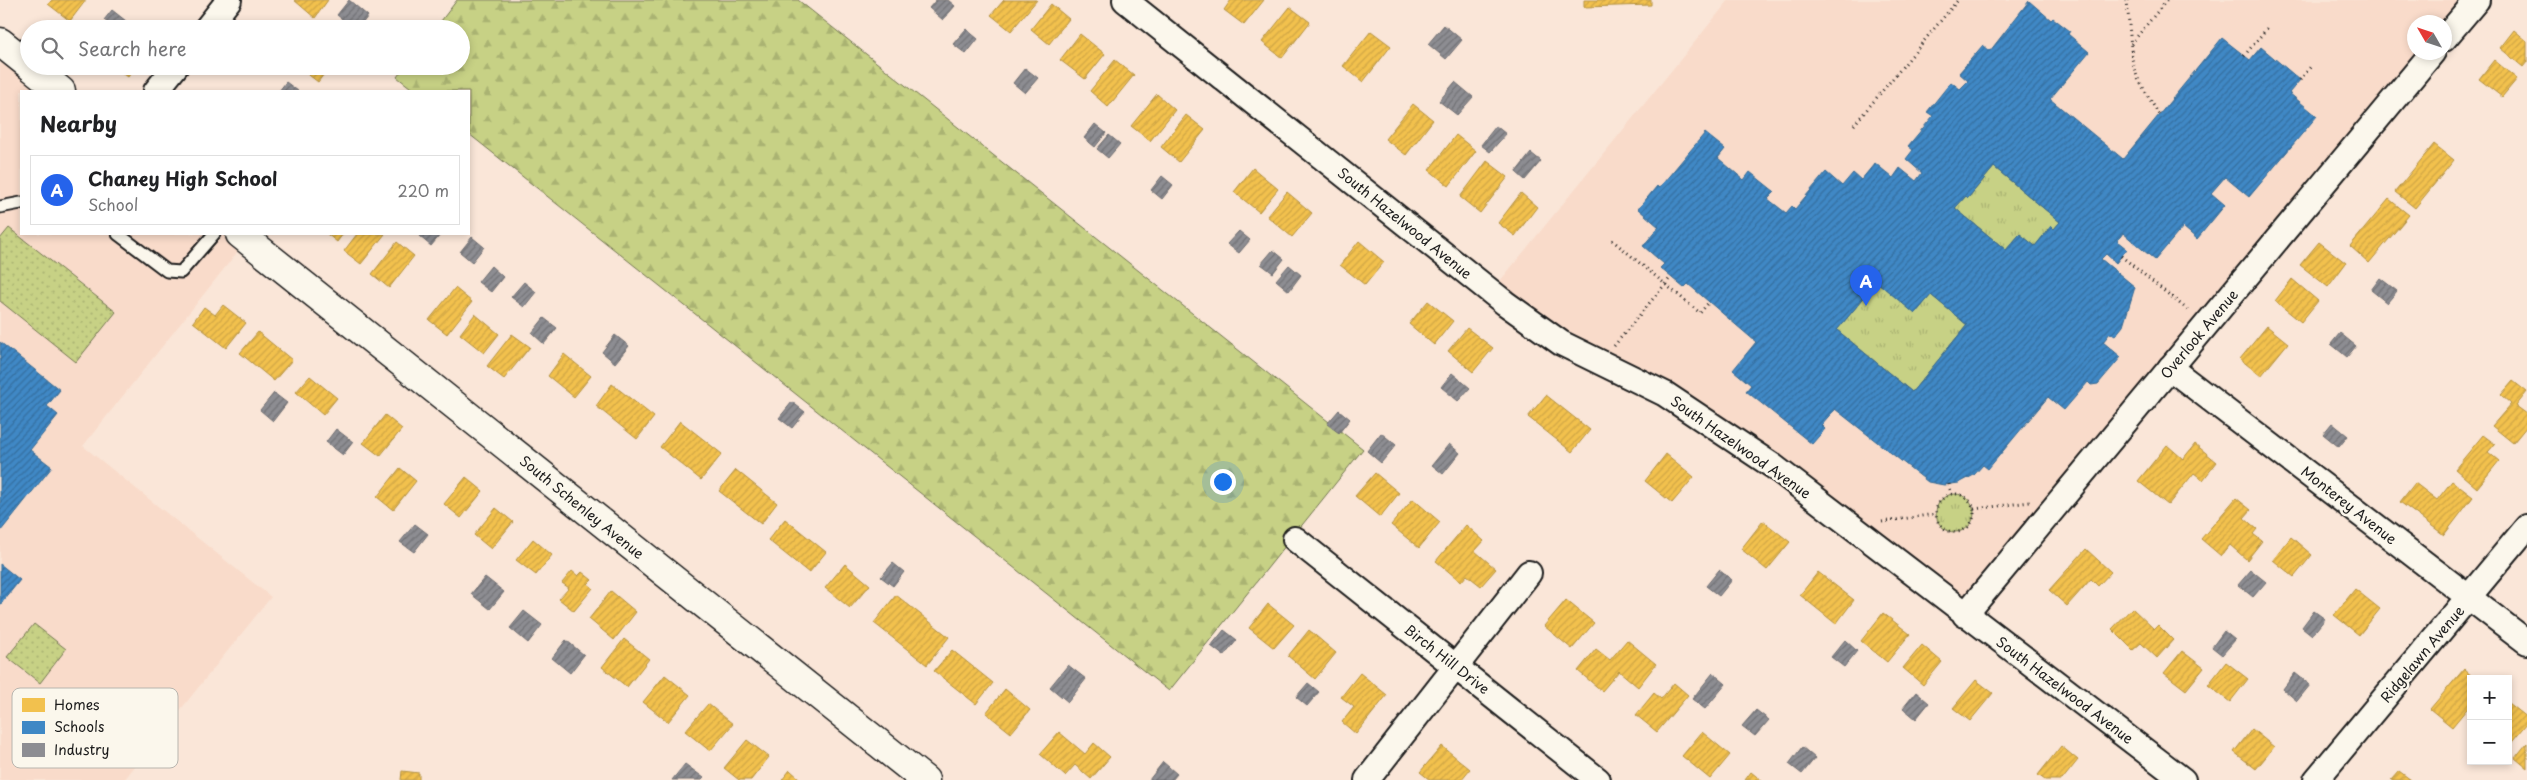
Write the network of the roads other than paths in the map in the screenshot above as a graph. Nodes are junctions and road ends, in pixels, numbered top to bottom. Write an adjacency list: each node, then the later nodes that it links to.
1 (229, 0): 4 (street)
2 (1125, 0): 21 (street, South Hazelwood Avenue)
3 (2477, 0): 5 (street)
4 (213, 20)
5 (2452, 30)
6 (2426, 60): 16 (street, Overlook Avenue)
7 (38, 75): 9 (street)
8 (169, 75): 10 (street)
9 (60, 90)
10 (157, 90)
11 (20, 203): 12 (lane)
12 (0, 207)
13 (119, 235): 14 (lane)
14 (213, 235)
15 (241, 235): 24 (street, South Schenley Avenue)
16 (2170, 368): 20 (street, Monterey Avenue); 21 (street, Overlook Avenue)
17 (2527, 527): 20 (street, Ridgelawn Avenue)
18 (1295, 538): 23 (street, Birch Hill Drive)
19 (1529, 574): 23 (street)
20 (2469, 597): 22 (street, Monterey Avenue); 28 (street, Ridgelawn Avenue)
21 (1965, 615): 27 (street, South Hazelwood Avenue)
22 (2527, 642)
23 (1457, 667): 25 (street); 26 (street, Birch Hill Drive)
24 (925, 780)
25 (1367, 780)
26 (1598, 780)
27 (2183, 780)
28 (2316, 780)

